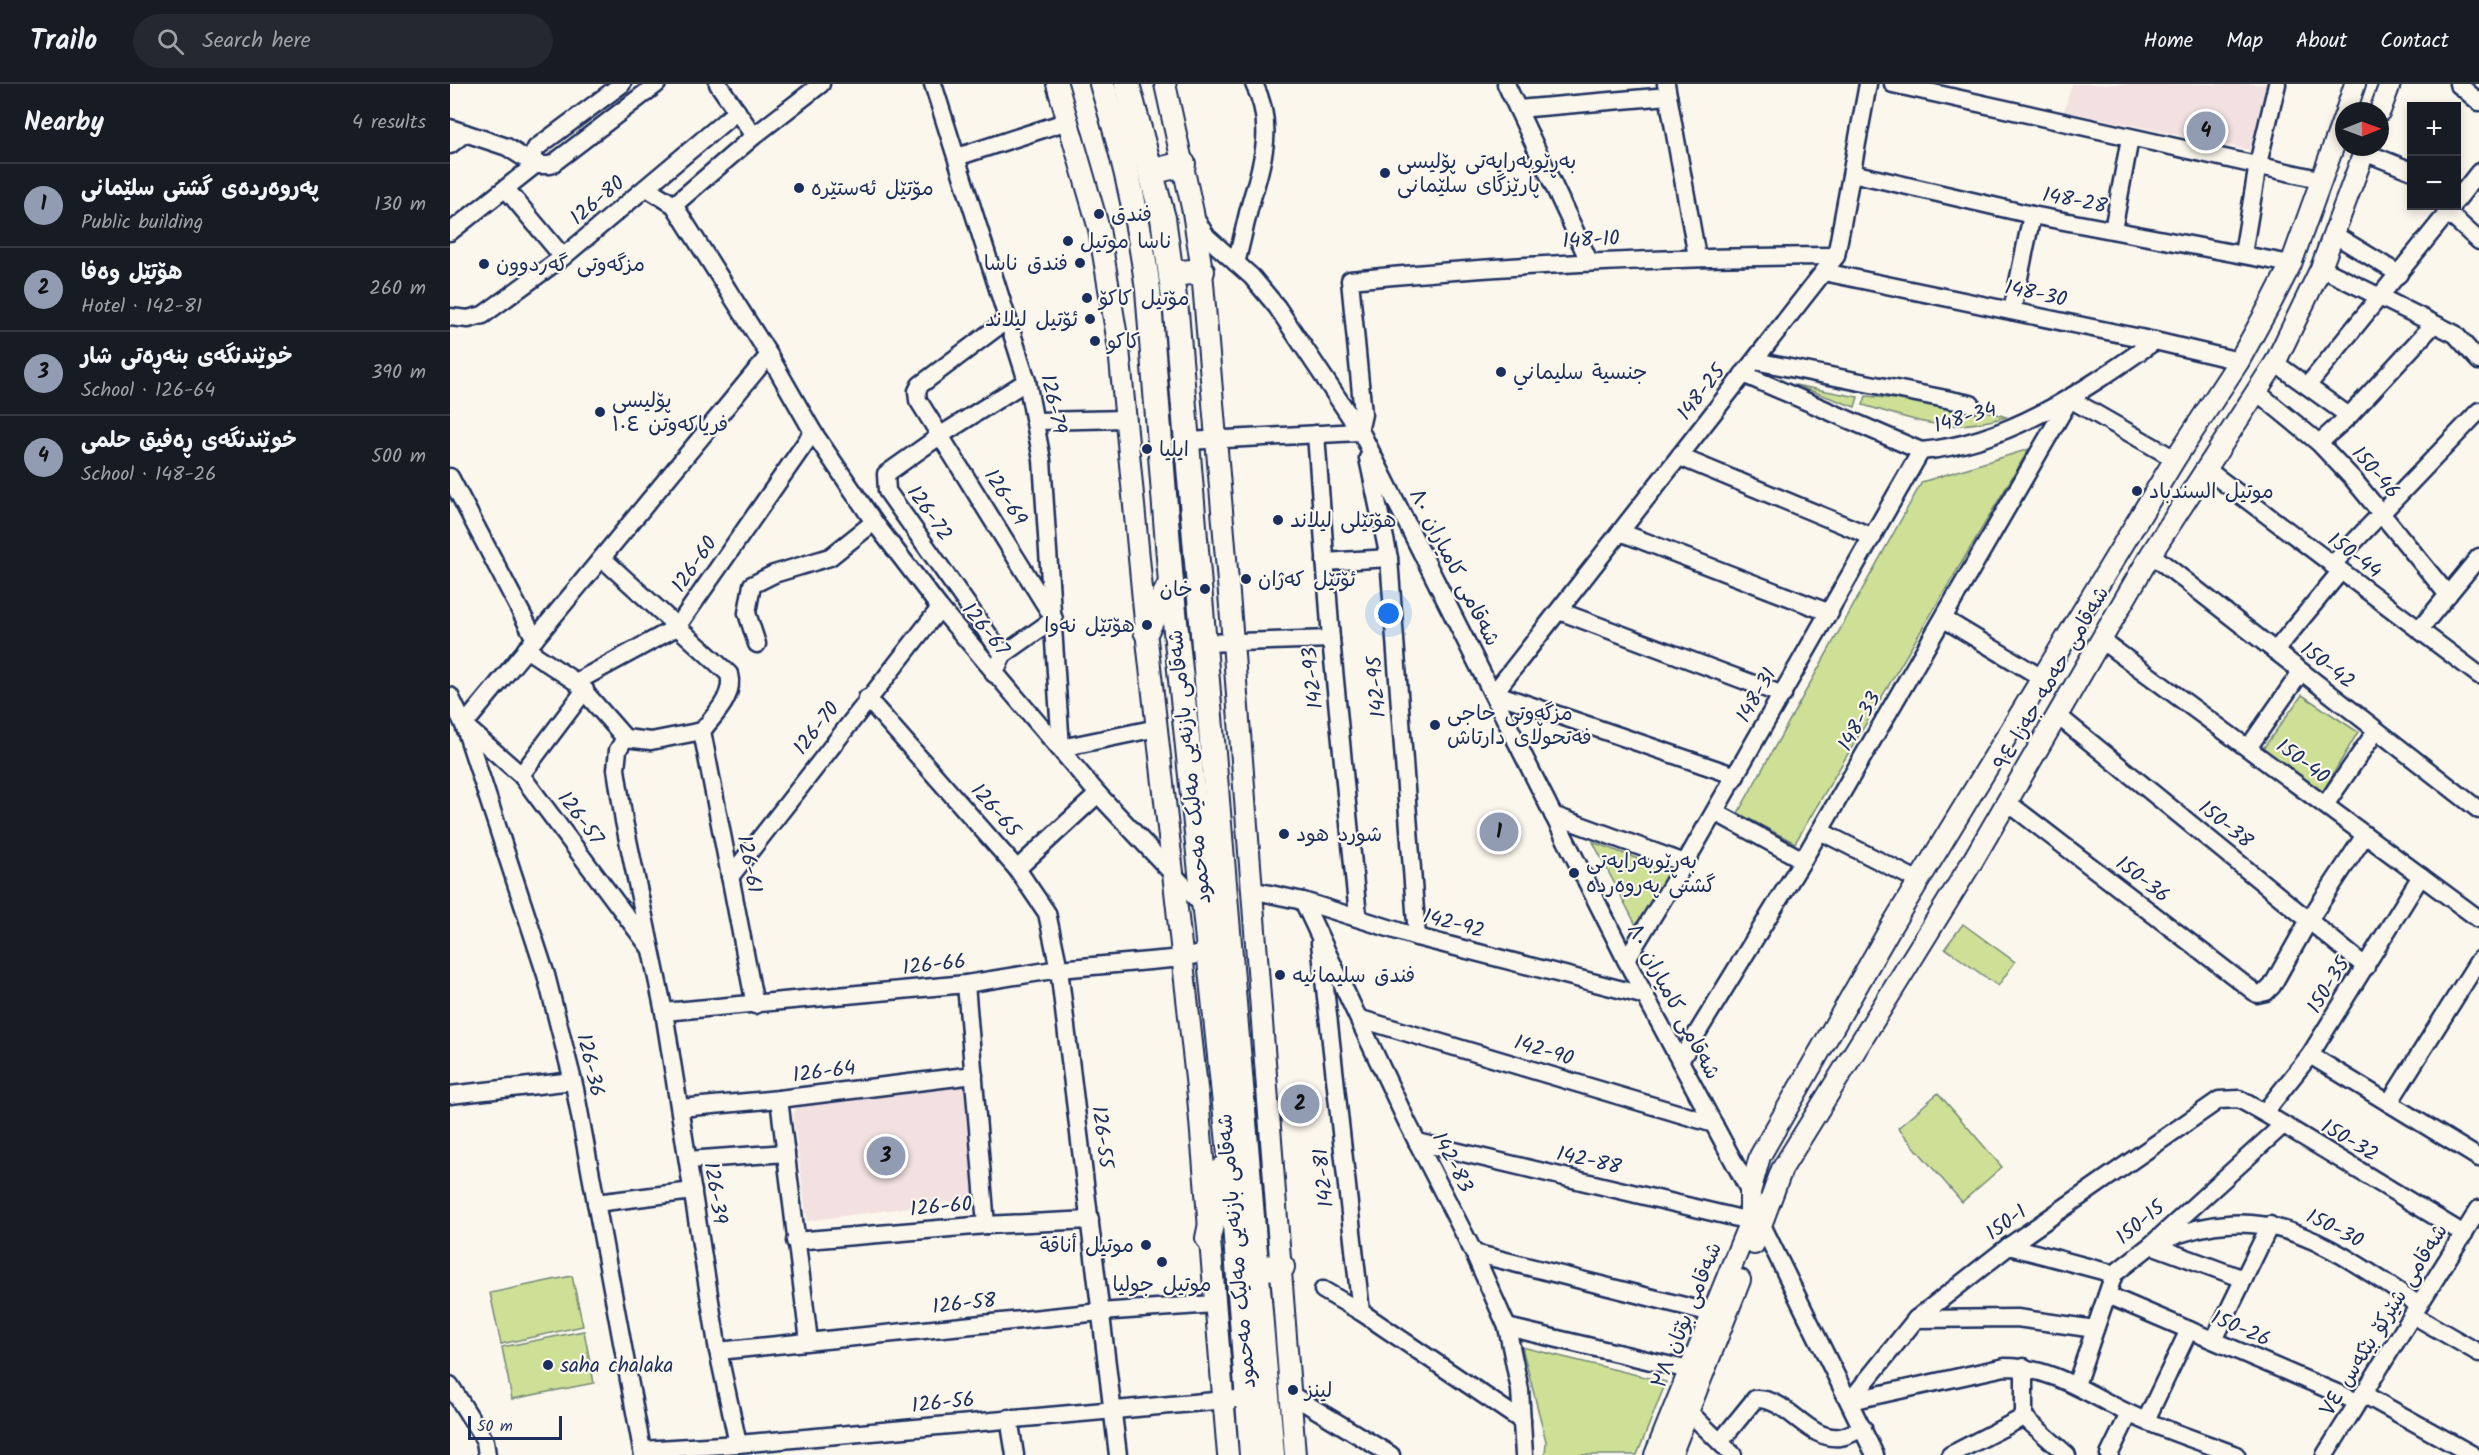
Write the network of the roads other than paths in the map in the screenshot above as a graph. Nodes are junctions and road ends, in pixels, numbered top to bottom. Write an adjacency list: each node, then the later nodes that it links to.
1 (622, 84): 35 (street)
2 (657, 84): 35 (street)
3 (718, 84): 23 (street)
4 (821, 84): 26 (street)
5 (933, 84): 32 (street, 126-79)
6 (1057, 84): 24 (main road)
7 (1102, 84): 54 (highway, شەقامی بازنەیی مەلیک مەحمود)
8 (1127, 84): 37 (highway, شەقامی بازنەیی مەلیک مەحمود)
9 (1165, 84): 33 (main road)
10 (1254, 84): 60 (street)
11 (1506, 84): 22 (street)
12 (1868, 84): 39 (street, 148-25)
13 (1893, 84): 27 (street)
14 (2277, 84): 34 (street)
15 (2355, 84): 19 (main road)
16 (2390, 84): 20 (main road)
17 (2458, 84): 21 (street)
18 (1667, 90): 22 (street); 56 (street)
19 (2349, 102)
20 (2383, 102)
21 (2479, 102)
22 (1518, 109): 59 (street)
23 (737, 111): 26 (street); 41 (street)
24 (1068, 121): 32 (street); 89 (main road)
25 (458, 131): 29 (street); 35 (street)
26 (754, 136): 44 (street)
27 (2130, 138): 34 (street); 49 (street)
28 (2335, 144): 40 (main road, شەقامی حەمە جەزا ٩٤)
29 (450, 145)
30 (2363, 156): 51 (main road, شەقامی حەمە جەزا ٩٤)
31 (2380, 156): 36 (street)
32 (957, 157): 73 (street, 126-79)
33 (1183, 164): 37 (highway); 47 (main road)
34 (2258, 164): 40 (street); 55 (street)
35 (535, 165): 42 (street)
36 (2407, 169)
37 (1151, 172): 53 (highway, شەقامی بازنەیی مەلیک مەحمود)
38 (2479, 172): 43 (street)
39 (1852, 173): 48 (street, 148-28); 57 (street, 148-25)
40 (2323, 180): 61 (main road, شەقامی حەمە جەزا ٩٤)
41 (647, 188): 44 (street, 126-80); 58 (street, 126-80)
42 (507, 189): 50 (street); 58 (street)
43 (2461, 195)
44 (674, 205): 76 (street, 126-67)
45 (2449, 210): 65 (street)
46 (2455, 210): 52 (street)
47 (1193, 212): 60 (street, شەقامی کامیاران ٨٠); 63 (main road)
48 (2032, 214): 49 (street, 148-28); 70 (street)
49 (2114, 230): 55 (street, 148-28)
50 (450, 232)
51 (2335, 235): 62 (main road, شەقامی حەمە جەزا ٩٤); 65 (street)
52 (2479, 241)
53 (1168, 249): 54 (highway); 66 (highway, شەقامی بازنەیی مەلیک مەحمود)
54 (1143, 253): 67 (highway, شەقامی بازنەیی مەلیک مەحمود)
55 (2243, 254): 61 (street, 148-28)
56 (1697, 256): 57 (street, 148-10); 59 (street, 148-10)
57 (1836, 256): 64 (street, 148-25)
58 (563, 257): 71 (street, 126-80)
59 (1589, 261): 93 (street, 148-10)
60 (1236, 262): 93 (street, شەقامی کامیاران ٨٠)
61 (2291, 264): 69 (main road, شەقامی حەمە جەزا ٩٤)
62 (2321, 268): 68 (street); 72 (main road, شەقامی حەمە جەزا ٩٤)
63 (1202, 271): 66 (highway); 95 (main road)
64 (1824, 272): 70 (street, 148-30); 77 (street, 148-25)
65 (2399, 274): 68 (street)
66 (1172, 280): 67 (highway); 96 (highway, شەقامی بازنەیی مەلیک مەحمود)
67 (1148, 290): 113 (highway, شەقامی بازنەیی مەلیک مەحمود)
68 (2380, 297): 74 (street); 83 (street)
69 (2272, 301): 72 (main road); 78 (main road, شەقامی حەمە جەزا ٩٤)
70 (2012, 311): 75 (street, 148-30)
71 (450, 317)
72 (2300, 317): 80 (main road, شەقامی حەمە جەزا ٩٤)
73 (1008, 319): 82 (street, 126-79); 94 (street, 126-69)
74 (2434, 324): 79 (street); 88 (street)
75 (2156, 341): 78 (street, 148-30); 85 (street, 148-34)
76 (769, 355): 91 (street, 126-67); 109 (street)
77 (1755, 361): 81 (street, 148-25); 86 (street)
78 (2239, 361): 100 (main road, شەقامی حەمە جەزا ٩٤)
79 (2479, 361)
80 (2275, 363): 83 (street); 84 (main road, شەقامی حەمە جەزا ٩٤)
81 (1743, 374): 98 (street, 148-34); 99 (street, 148-25)
82 (1027, 381): 90 (street, 126-79); 94 (street, 126-72)
83 (2308, 385): 88 (street)
84 (2257, 392): 97 (street, 150-46); 101 (main road, شەقامی حەمە جەزا ٩٤)
85 (2070, 399): 98 (street, 148-34); 100 (street); 119 (street, 148-33)
86 (1971, 404)
87 (2479, 411): 103 (street)
88 (2349, 416): 97 (street)
89 (1127, 419): 90 (street); 122 (main road)
90 (1037, 421): 118 (street, 126-79)
91 (813, 432): 104 (street, 126-67); 120 (street, 126-60)
92 (1316, 434): 93 (street); 95 (street); 111 (street, 142-93)
93 (1361, 434): 110 (street, 142-95); 136 (street, شەقامی کامیاران ٨٠)
94 (941, 435): 118 (street, 126-69); 130 (street, 126-72)
95 (1216, 440): 96 (street); 125 (main road)
96 (1187, 441): 126 (highway, شەقامی بازنەیی مەلیک مەحمود)
97 (2319, 443): 103 (street, 150-46)
98 (1921, 451): 106 (street, 148-31)
99 (1680, 456): 105 (street, 148-25); 106 (street)
100 (2175, 459): 134 (main road, شەقامی حەمە جەزا ٩٤)
101 (2206, 468): 107 (main road, شەقامی حەمە جەزا ٩٤); 112 (street, 150-44)
102 (450, 477): 127 (street)
103 (2381, 512): 112 (street); 114 (street, 150-46)
104 (874, 522): 115 (street, 126-67); 128 (street)
105 (1620, 532): 116 (street, 148-25); 117 (street)
106 (1873, 537): 117 (street, 148-31)
107 (2151, 554): 124 (main road, شەقامی حەمە جەزا ٩٤); 129 (street, 150-42)
108 (2479, 557): 114 (street)
109 (602, 558): 120 (street); 127 (street)
110 (1389, 558): 111 (street); 172 (street, 142-95)
111 (1325, 562): 123 (street, 142-93)
112 (2336, 568): 121 (street, 150-44); 129 (street)
113 (1171, 583): 122 (highway); 167 (highway, شەقامی بازنەیی مەلیک مەحمود)
114 (2448, 595): 121 (street)
115 (940, 608): 132 (street, 126-67); 139 (street, 126-70)
116 (1558, 611): 136 (street, 148-25); 137 (street)
117 (1830, 613): 137 (street, 148-31)
118 (1054, 619): 130 (street); 146 (street, 126-79)
119 (1944, 619): 134 (street); 156 (street, 148-33)
120 (677, 627): 135 (street, 126-60); 143 (street)
121 (2419, 630): 133 (street, 150-44)
122 (1146, 631): 142 (main road)
123 (1331, 639): 125 (street); 168 (street, 142-93)
124 (2101, 639): 140 (main road, شەقامی حەمە جەزا ٩٤); 147 (street, 150-40)
125 (1233, 642): 126 (street); 165 (main road)
126 (1204, 643): 216 (highway, شەقامی بازنەیی مەلیک مەحمود)
127 (531, 644): 135 (street); 141 (street)
128 (757, 644)
129 (2274, 651): 131 (street, 150-42)
130 (1003, 655): 132 (street)
131 (2301, 672): 144 (street, 150-42); 147 (street)
132 (994, 674): 146 (street, 126-67)
133 (2479, 675)
134 (2042, 678): 164 (main road, شەقامی حەمە جەزا ٩٤)
135 (580, 686): 145 (street); 148 (street)
136 (1494, 693): 149 (street); 155 (street, شەقامی کامیاران ٨٠)
137 (1783, 694): 149 (street, 148-31)
138 (450, 696): 141 (street, 126-36)
139 (867, 698): 160 (street, 126-65); 163 (street, 126-70)
140 (2057, 715): 151 (main road, شەقامی حەمە جەزا ٩٤); 170 (street, 150-38)
141 (464, 725): 148 (street, 126-57); 188 (street, 126-36)
142 (1157, 728): 146 (street); 161 (main road)
143 (702, 731): 145 (street); 163 (street, 126-61)
144 (2376, 731): 152 (street); 153 (street, 150-42)
145 (625, 738): 173 (street, 126-39)
146 (1061, 748): 150 (street, 126-67)
147 (2248, 748): 152 (street, 150-40)
148 (521, 775): 173 (street, 126-57)
149 (1736, 776): 154 (street, 148-31)
150 (1098, 794): 160 (street); 161 (street, 126-67)
151 (2007, 802): 170 (street, 150-36); 207 (main road, شەقامی حەمە جەزا ٩٤)
152 (2325, 805): 157 (street, 150-40)
153 (2479, 810)
154 (1715, 812): 158 (street); 159 (street, 148-31)
155 (1553, 815): 159 (street); 176 (street, شەقامی کامیاران ٨٠)
156 (1820, 831): 158 (street, 148-33); 164 (street)
157 (2365, 835): 162 (street, 150-40); 170 (street)
158 (1803, 860): 186 (street, 148-33)
159 (1685, 863): 176 (street, 148-31)
160 (1017, 869): 179 (street, 126-65)
161 (1173, 875): 167 (street, 126-67); 175 (main road)
162 (2421, 876): 169 (street, 150-40); 178 (street, 150-35)
163 (730, 877): 182 (street, 126-61)
164 (1918, 881): 203 (main road, شەقامی حەمە جەزا ٩٤)
165 (1251, 890): 166 (street, 142-92); 216 (main road)
166 (1303, 901): 168 (street, 142-92); 171 (street, 142-83)
167 (1203, 906): 174 (highway, شەقامی بازنەیی مەلیک مەحمود)
168 (1358, 916): 172 (street, 142-92)
169 (2479, 919)
170 (2309, 920): 178 (street, 150-38)
171 (1318, 932): 184 (street, 142-83); 224 (street, 142-81)
172 (1417, 937): 181 (street, 142-92)
173 (650, 948): 183 (street, 126-39)
174 (1208, 952): 175 (street, 126-66); 198 (highway, شەقامی بازنەیی مەلیک مەحمود)
175 (1183, 957): 179 (street, 126-66); 211 (main road)
176 (1626, 960): 181 (street, شەقامی کامیاران ٨٠)
177 (2479, 960): 191 (street)
178 (2366, 967): 185 (street, 150-35)
179 (1059, 969): 180 (street, 126-66); 206 (street, 126-55)
180 (966, 984): 182 (street, 126-66); 187 (street)
181 (1646, 996): 186 (street, شەقامی کامیاران ٨٠)
182 (755, 1005): 183 (street, 126-66)
183 (664, 1012): 193 (street, 126-39)
184 (1361, 1019): 195 (street, 142-90); 197 (street, 142-83)
185 (2310, 1055): 191 (street); 194 (street, 150-35)
186 (1680, 1062): 195 (street, شەقامی کامیاران ٨٠)
187 (974, 1075): 190 (street, 126-64); 208 (street)
188 (573, 1081): 189 (street); 204 (street, 126-36)
189 (451, 1092)
190 (779, 1099): 193 (street, 126-64); 199 (street)
191 (2389, 1103): 200 (street)
192 (2212, 1105): 194 (street, 150-32); 214 (street, 150-1)
193 (680, 1108): 201 (street, 126-39)
194 (2264, 1113): 196 (street, 150-32)
195 (1714, 1124): 203 (street, شەقامی کامیاران ٨٠)
196 (2283, 1125): 210 (street, 150-32); 213 (street, 150-15)
197 (1418, 1142): 207 (street, 142-88); 215 (street, 142-83)
198 (1228, 1143): 211 (highway); 239 (highway, شەقامی بازنەیی مەلیک مەحمود)
199 (786, 1153): 201 (street); 212 (street)
200 (2479, 1158)
201 (688, 1160): 202 (street, 126-39)
202 (693, 1191): 204 (street); 232 (street, 126-39)
203 (1750, 1192): 207 (main road, شەقامی بۆتان ٣٨)
204 (596, 1203): 253 (street, 126-36)
205 (2479, 1209): 210 (street, شەقامی شێرکۆ بێکەس ٧٤)
206 (1090, 1220): 208 (street, 126-60); 223 (street, 126-55)
207 (1756, 1223): 225 (main road, شەقامی بۆتان ٣٨); 242 (street); 244 (main road, شەقامی بۆتان ٣٨)
208 (986, 1225): 212 (street, 126-60)
209 (2270, 1225): 213 (street, 150-30); 218 (street); 222 (street, 150-30)
210 (2470, 1231): 222 (street, شەقامی شێرکۆ بێکەس ٧٤)
211 (1208, 1238): 221 (main road)
212 (795, 1241): 231 (street)
213 (2151, 1245): 217 (street, 150-15); 218 (street)
214 (2009, 1246): 217 (street); 226 (street, 150-1)
215 (1474, 1253): 225 (street); 227 (street, 142-83)
216 (1270, 1267): 238 (main road); 259 (highway, شەقامی بازنەیی مەلیک مەحمود)
217 (2114, 1274): 220 (street, 150-15)
218 (2244, 1279): 230 (street)
219 (1323, 1290): 224 (street)
220 (2106, 1295): 228 (street, 150-15); 229 (street, 150-26)
221 (1214, 1304): 223 (street, 126-58); 241 (main road)
222 (2416, 1310): 233 (street, 150-30); 240 (street, شەقامی شێرکۆ بێکەس ٧٤)
223 (1100, 1312): 231 (street, 126-58); 243 (street, 126-55)
224 (1361, 1312): 249 (street)
225 (1712, 1313): 235 (main road, شەقامی بۆتان ٣٨)
226 (1916, 1319): 228 (street); 242 (street, 150-1)
227 (1507, 1327): 235 (street); 249 (street, 142-83)
228 (2096, 1329): 237 (street, 150-15)
229 (2189, 1330): 230 (street, 150-26); 248 (street)
230 (2214, 1340): 240 (street, 150-26)
231 (809, 1341): 232 (street, 126-58)
232 (718, 1351): 252 (street, 126-39)
233 (2479, 1353)
234 (2024, 1367): 237 (street); 242 (street); 246 (street)
235 (1689, 1370): 263 (main road, شەقامی بۆتان ٣٨)
236 (450, 1385): 254 (street)
237 (2076, 1385): 245 (street)
238 (1290, 1394): 260 (main road); 261 (street)
239 (1248, 1398): 241 (street, 126-56); 258 (highway, شەقامی بازنەیی مەلیک مەحمود)
240 (2361, 1398): 271 (street, شەقامی شێرکۆ بێکەس ٧٤); 272 (street, 150-26)
241 (1223, 1400): 243 (street, 126-56); 257 (main road)
242 (1850, 1401): 250 (street)
243 (1114, 1410): 247 (street, 126-56); 256 (street, 126-55)
244 (1688, 1411): 251 (street); 264 (main road, شەقامی بۆتان ٣٨)
245 (2129, 1414): 248 (street); 269 (street)
246 (2024, 1417): 267 (street); 268 (street)
247 (1009, 1418): 252 (street, 126-56); 255 (street)
248 (2146, 1420): 270 (street)
249 (1522, 1421): 262 (street, 142-83)
250 (1863, 1428): 251 (street); 266 (street)
251 (1720, 1442): 265 (street)
252 (738, 1444): 253 (street, 126-56)
253 (643, 1452)
254 (487, 1455)
255 (1015, 1455)
256 (1118, 1455)
257 (1228, 1455)
258 (1252, 1455)
259 (1272, 1455)
260 (1294, 1455)
261 (1391, 1455)
262 (1524, 1455)
263 (1655, 1455)
264 (1671, 1455)
265 (1732, 1455)
266 (1875, 1455)
267 (1950, 1455)
268 (2067, 1455)
269 (2109, 1455)
270 (2236, 1455)
271 (2325, 1455)
272 (2473, 1455)

